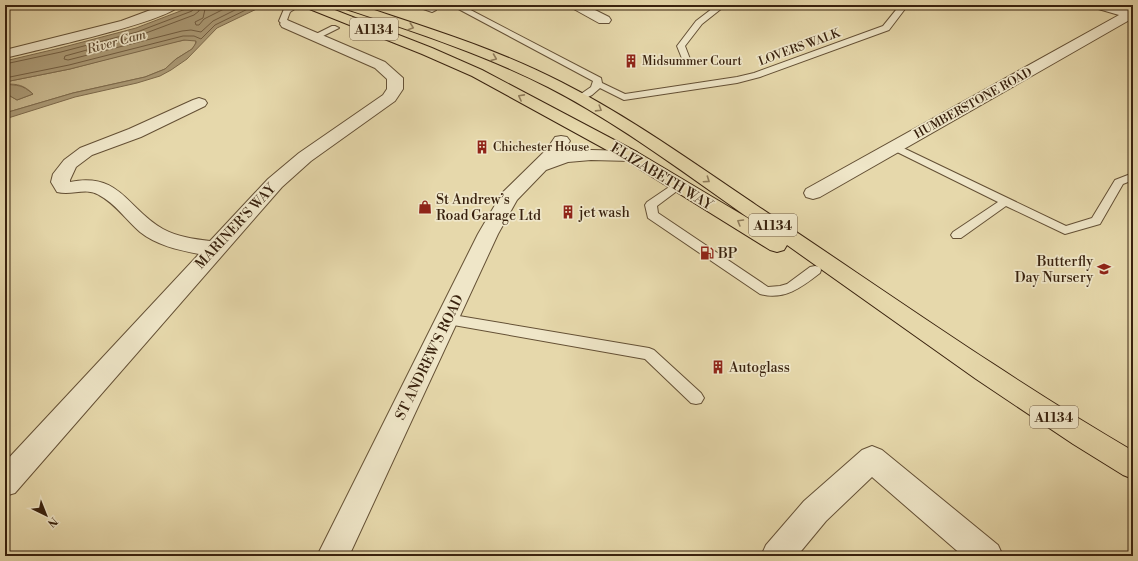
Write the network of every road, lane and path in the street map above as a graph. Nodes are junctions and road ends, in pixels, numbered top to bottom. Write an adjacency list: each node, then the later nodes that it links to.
1 (174, 5): 17 (street)
2 (297, 5): 14 (lane)
3 (311, 5): 26 (main road, ELIZABETH WAY / A1134, one-way to 3)
4 (347, 5): 20 (main road, ELIZABETH WAY / A1134, one-way to 20)
5 (416, 5): 11 (lane)
6 (455, 5): 19 (lane, LOVERS WALK)
7 (576, 5): 13 (street)
8 (722, 5): 18 (lane)
9 (904, 5): 19 (lane, LOVERS WALK)
10 (1099, 5): 12 (street)
11 (432, 10)
12 (1132, 14): 25 (street, HUMBERSTONE ROAD)
13 (604, 20)
14 (287, 24): 16 (street, MARINER'S WAY)
15 (335, 28): 16 (lane)
16 (316, 36): 33 (street, MARINER'S WAY)
17 (5, 54)
18 (686, 59)
19 (598, 82): 20 (lane)
20 (580, 98): 36 (main road, ELIZABETH WAY / A1134, one-way to 36)
21 (199, 103): 22 (street)
22 (171, 116): 23 (street); 33 (street)
23 (188, 126)
24 (561, 141): 27 (street, ST ANDREW'S ROAD)
25 (895, 147): 30 (street, HUMBERSTONE ROAD); 31 (lane)
26 (631, 156): 27 (street, ST ANDREW'S ROAD); 29 (main road, ELIZABETH WAY / A1134)
27 (539, 167): 35 (street, ST ANDREW'S ROAD)
28 (1133, 176): 31 (lane)
29 (678, 185): 34 (main road, ELIZABETH WAY / A1134, one-way to 29); 34 (lane)
30 (813, 193)
31 (1006, 202): 32 (lane)
32 (957, 235)
33 (214, 250): 39 (street, MARINER'S WAY)
34 (815, 270): 36 (main road, ELIZABETH WAY / A1134)
35 (447, 319): 37 (lane); 40 (street, ST ANDREW'S ROAD)
36 (976, 367): 38 (main road, ELIZABETH WAY / A1134)
37 (696, 398)
38 (1133, 466)
39 (5, 483)
40 (333, 556)
41 (777, 556): 42 (street)
42 (987, 556)

